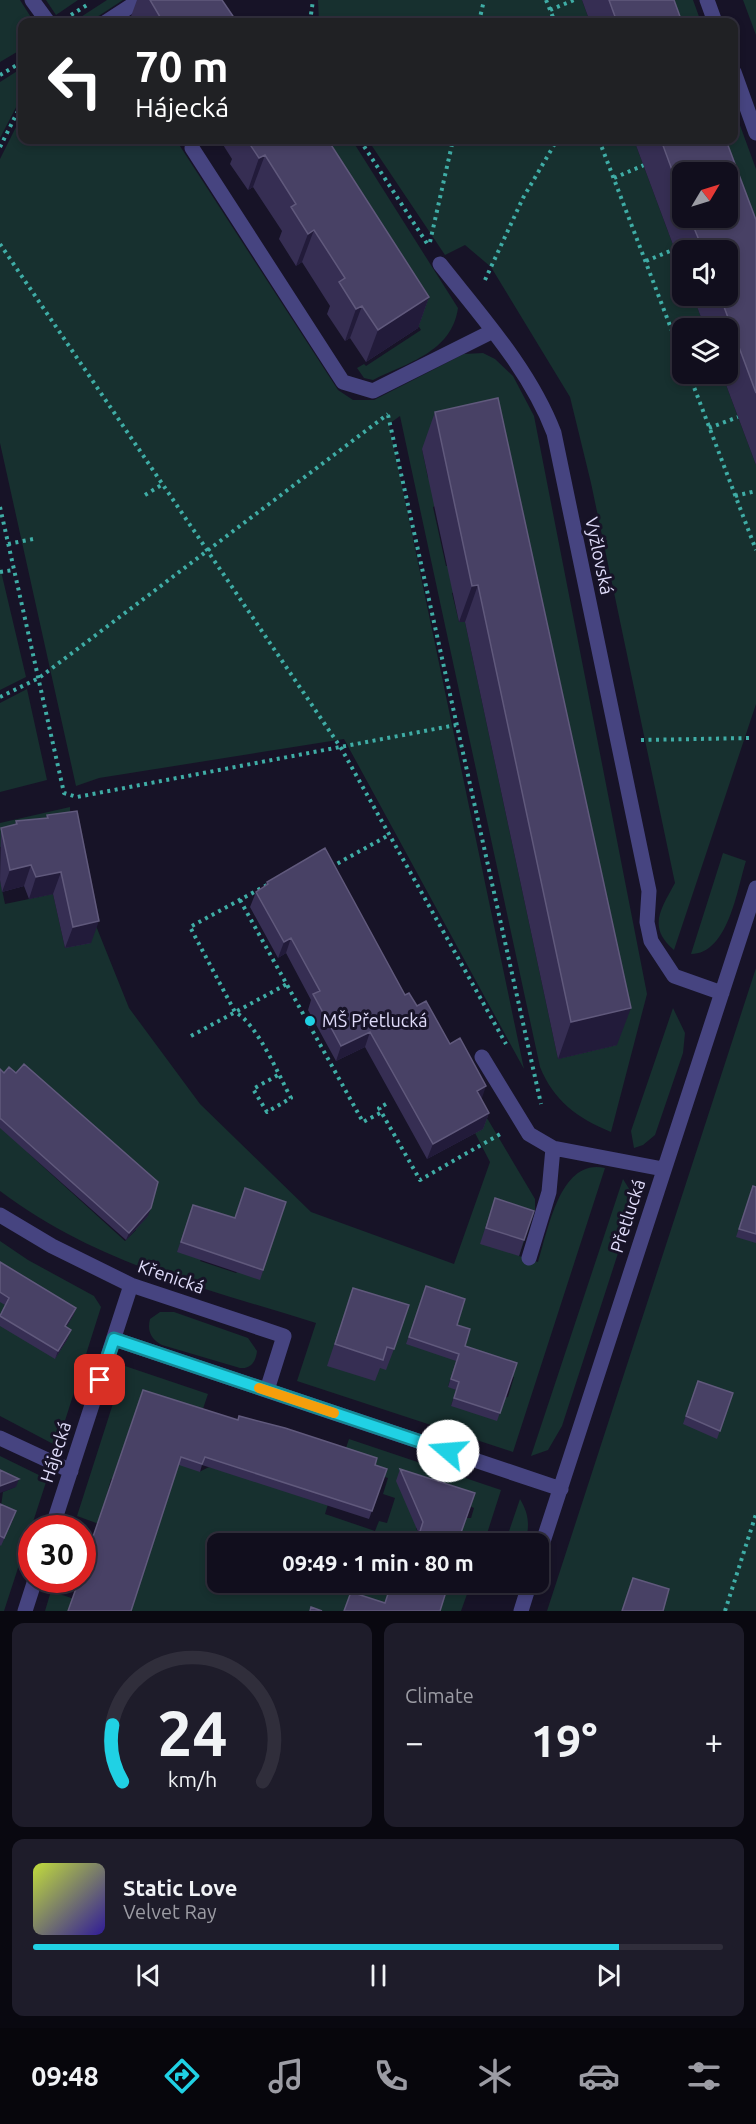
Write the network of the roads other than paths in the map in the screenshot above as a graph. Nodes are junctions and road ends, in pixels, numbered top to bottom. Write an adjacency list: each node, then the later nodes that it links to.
1 (32, 0): 4 (street)
2 (140, 0): 5 (street)
3 (707, 0): 6 (street)
4 (45, 18)
5 (112, 18)
6 (714, 18)
7 (738, 83): 8 (street)
8 (756, 133)
9 (192, 148): 11 (street)
10 (440, 264): 11 (street, Vyžlovská)
11 (493, 331): 13 (street, Vyžlovská)
12 (756, 888): 13 (street, Přetlucká)
13 (722, 993): 16 (street, Přetlucká)
14 (482, 1057): 15 (street)
15 (553, 1148): 16 (street); 18 (street)
16 (663, 1169): 24 (street, Přetlucká)
17 (0, 1215): 19 (street, Křenická)
18 (529, 1258)
19 (131, 1285): 20 (street, Hájecká); 21 (street, Křenická)
20 (114, 1339): 21 (street); 23 (street, Hájecká)
21 (267, 1390): 24 (street)
22 (0, 1438): 23 (street)
23 (71, 1471): 25 (street, Hájecká)
24 (561, 1489): 26 (street, Přetlucká)
25 (56, 1515)
26 (546, 1533)
27 (31, 1593): 29 (street)
28 (527, 1593): 30 (street)
29 (25, 1611)
30 (521, 1611)

